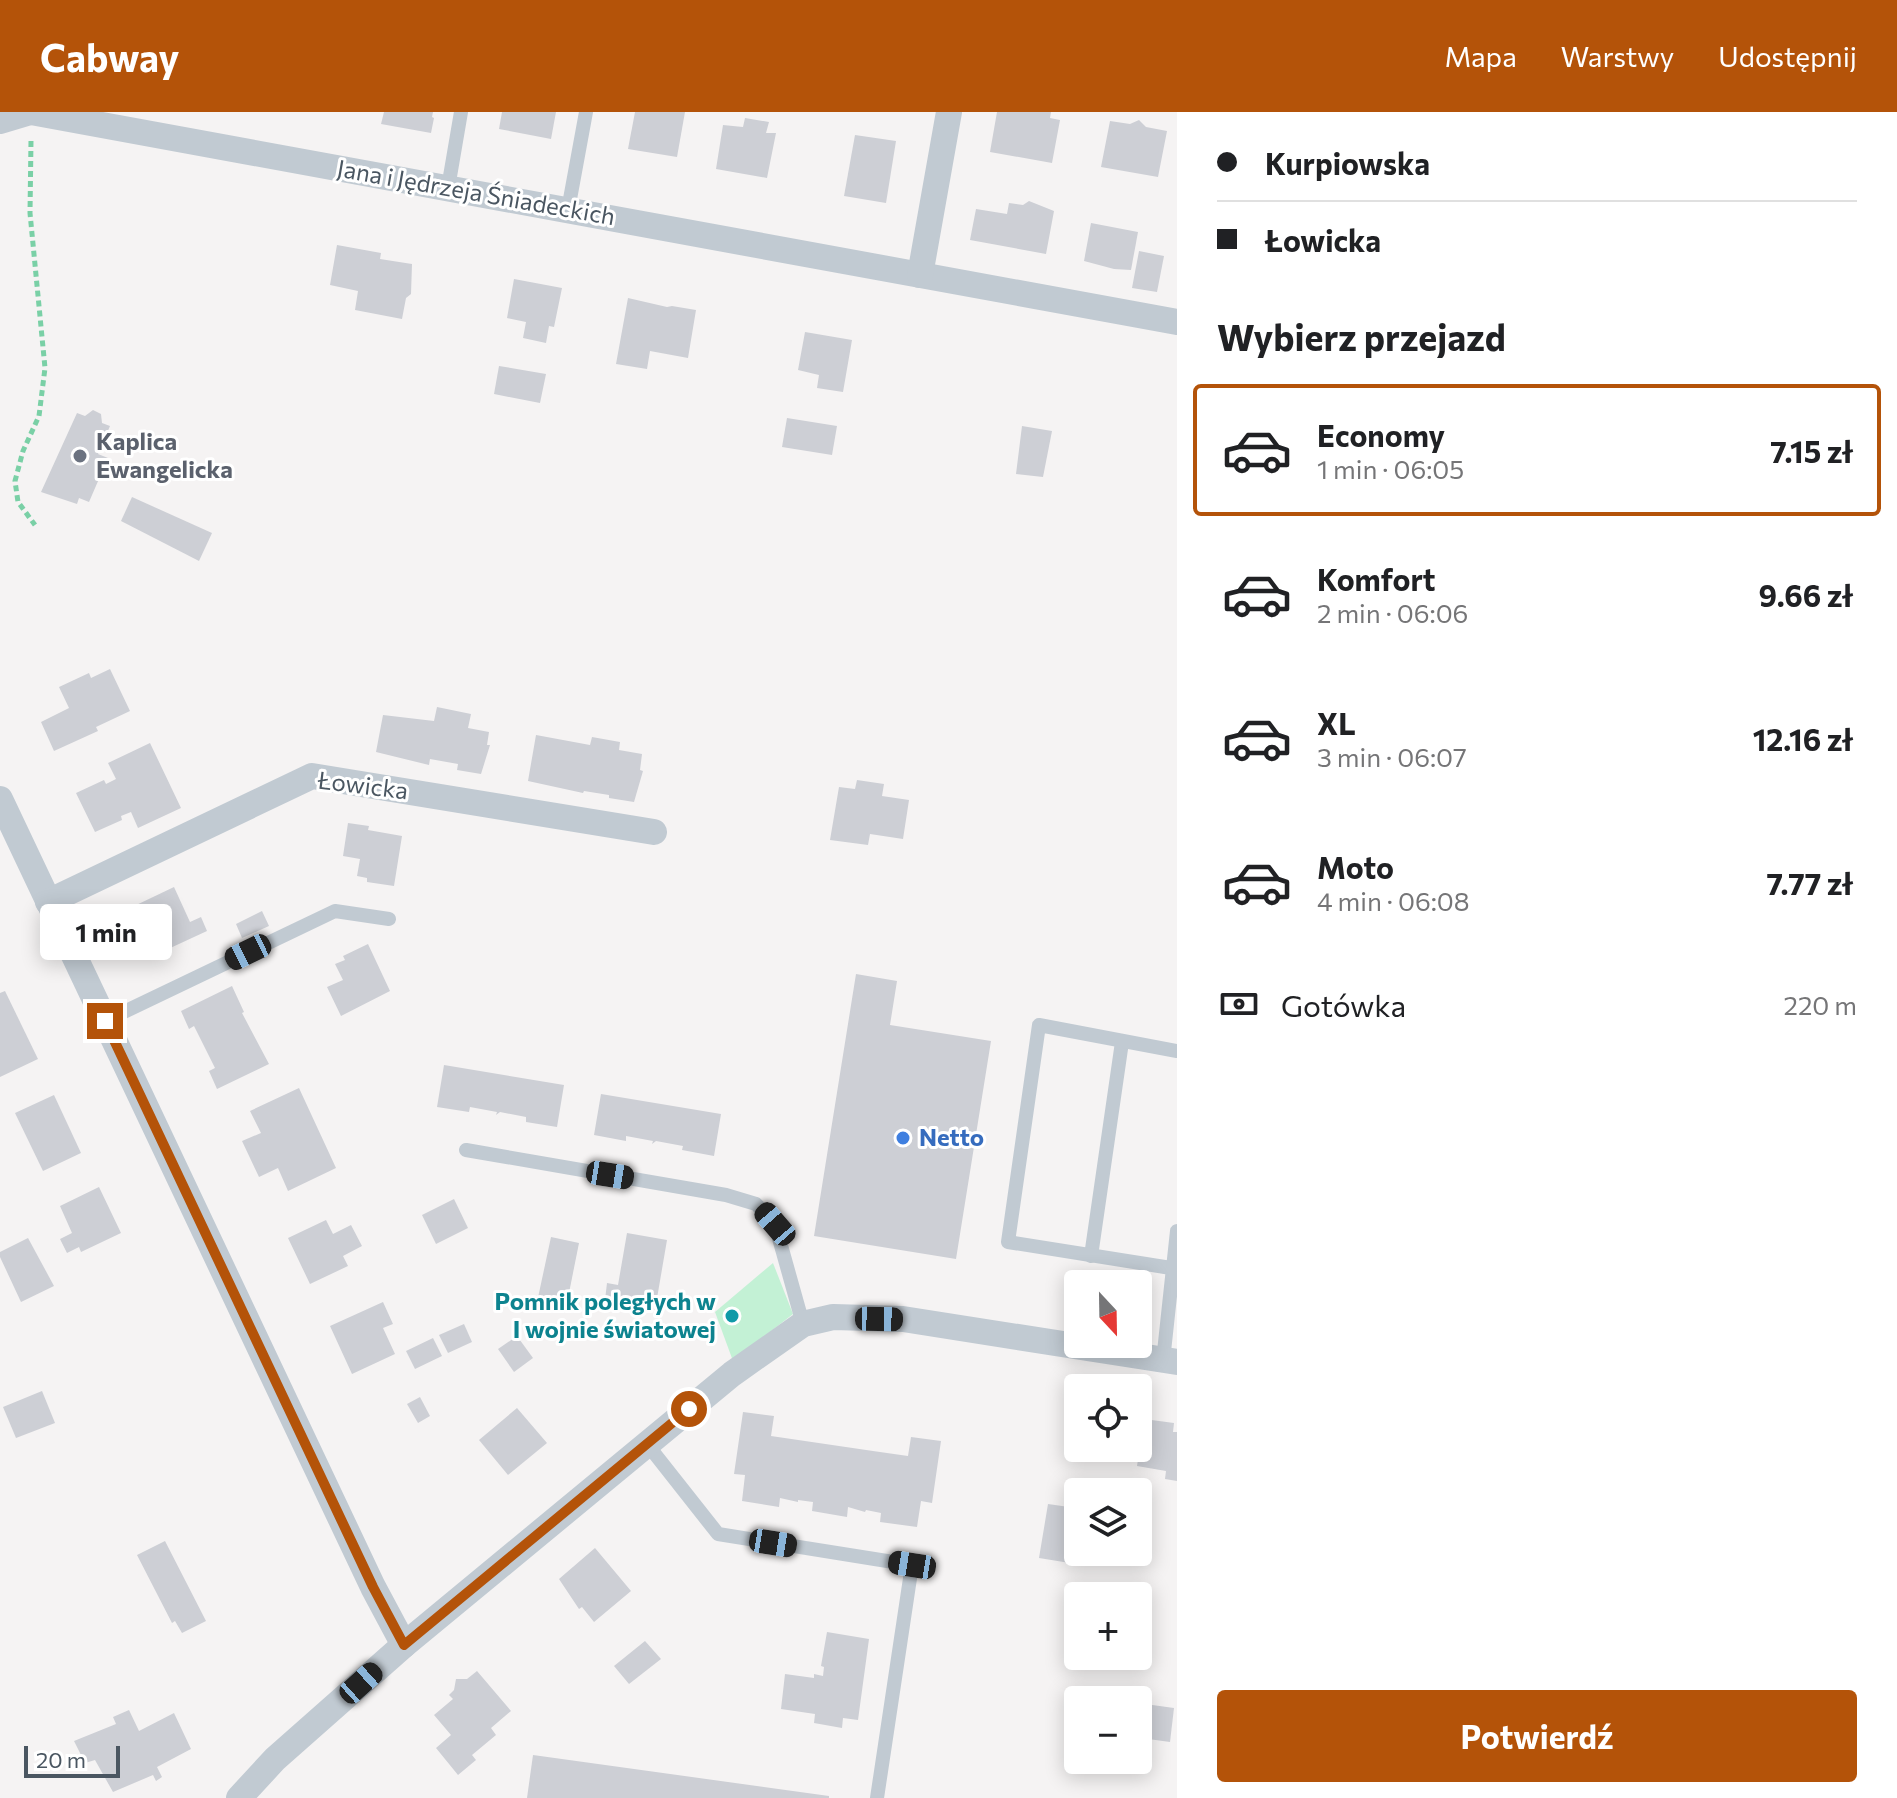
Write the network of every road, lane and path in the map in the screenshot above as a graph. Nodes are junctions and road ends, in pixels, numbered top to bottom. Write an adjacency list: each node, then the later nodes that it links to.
1 (461, 112): 6 (lane)
2 (586, 112): 7 (lane)
3 (949, 112): 8 (street)
4 (31, 117): 5 (street, Jana i Jędrzeja Śniadeckich); 6 (street, Jana i Jędrzeja Śniadeckich); 10 (path)
5 (0, 121)
6 (448, 188): 7 (street, Jana i Jędrzeja Śniadeckich)
7 (568, 210): 8 (street, Jana i Jędrzeja Śniadeckich)
8 (920, 275): 9 (street, Jana i Jędrzeja Śniadeckich)
9 (1177, 322)
10 (35, 525)
11 (0, 799): 13 (street)
12 (654, 832): 13 (street, Łowicka)
13 (48, 902): 15 (street)
14 (389, 919): 15 (lane)
15 (105, 1021): 25 (street)
16 (1122, 1042): 17 (lane); 20 (lane); 20 (lane)
17 (1177, 1051)
18 (466, 1150): 22 (lane)
19 (1177, 1238): 21 (lane)
20 (1091, 1256): 21 (lane)
21 (1171, 1268): 23 (lane)
22 (803, 1324): 23 (street); 24 (street)
23 (1170, 1362)
24 (647, 1444): 25 (street); 27 (lane)
25 (404, 1645): 26 (street)
26 (239, 1798)
27 (877, 1798)

